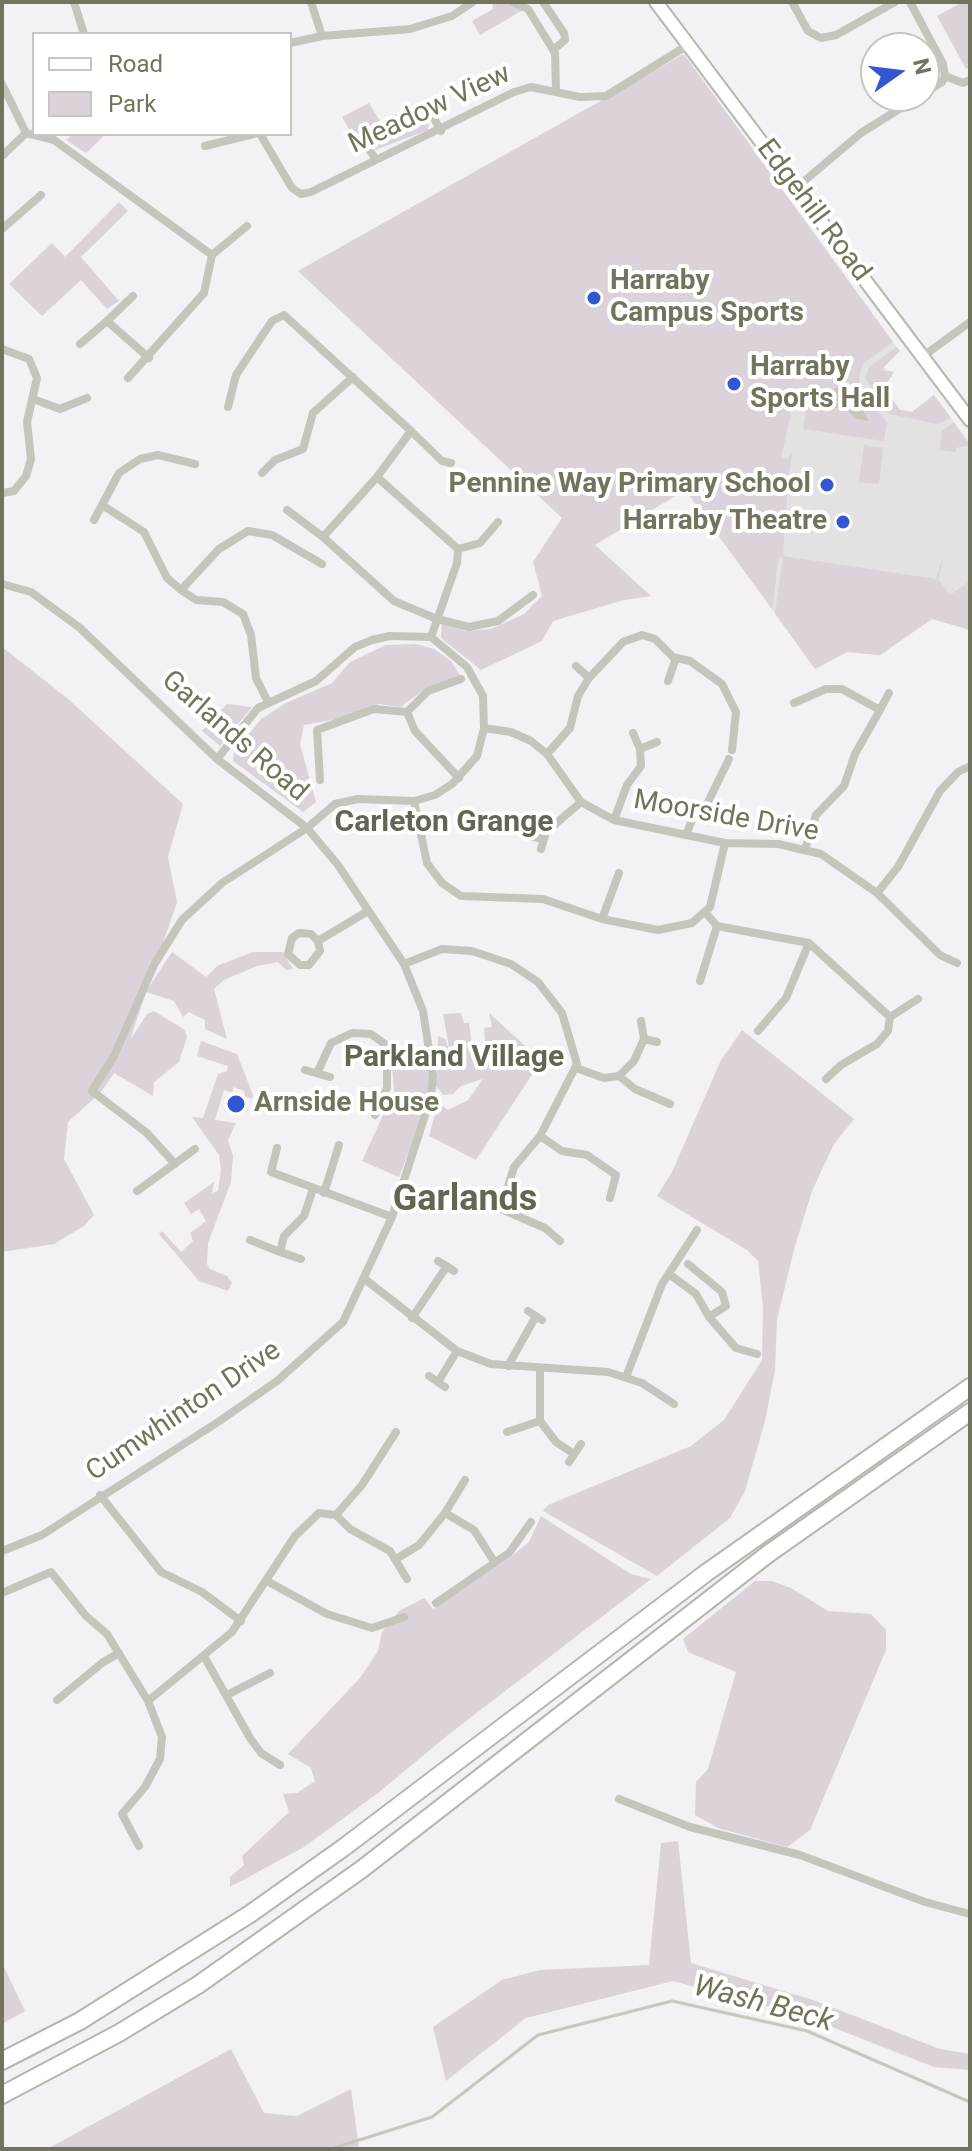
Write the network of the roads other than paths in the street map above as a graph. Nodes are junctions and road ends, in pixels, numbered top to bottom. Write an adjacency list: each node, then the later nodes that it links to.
1 (74, 2): 11 (street)
2 (311, 2): 12 (street)
3 (473, 2): 12 (street)
4 (513, 2): 15 (street)
5 (543, 2): 15 (street)
6 (656, 2): 14 (street, Edgehill Road)
7 (792, 2): 10 (street)
8 (895, 2): 10 (street)
9 (910, 2): 16 (street)
10 (882, 5)
11 (83, 32)
12 (322, 36): 13 (street)
13 (292, 43)
14 (688, 45): 20 (street, Meadow View); 31 (street, Edgehill Road)
15 (553, 50): 20 (street)
16 (945, 76): 17 (street); 18 (street)
17 (940, 80)
18 (970, 80)
19 (2, 84): 23 (street)
20 (556, 90): 22 (street, Meadow View)
21 (895, 112): 31 (street)
22 (441, 131): 30 (street, Meadow View); 30 (street)
23 (26, 133): 24 (street); 29 (street)
24 (32, 134)
25 (38, 136): 36 (street)
26 (246, 136): 28 (street)
27 (261, 136): 30 (street, Meadow View)
28 (205, 146)
29 (2, 156)
30 (375, 158)
31 (796, 188): 42 (street, Edgehill Road)
32 (41, 195): 34 (street)
33 (2, 213): 34 (street)
34 (6, 225)
35 (247, 226): 36 (street)
36 (212, 255): 43 (street)
37 (133, 296): 38 (street)
38 (107, 321): 40 (street); 43 (street)
39 (970, 322): 42 (street)
40 (80, 344)
41 (2, 349): 47 (street)
42 (922, 357): 49 (street, Edgehill Road)
43 (149, 358): 45 (street)
44 (353, 377): 48 (street); 50 (street); 53 (street)
45 (128, 378)
46 (87, 398): 47 (street)
47 (33, 399): 55 (street)
48 (228, 407)
49 (970, 420)
50 (411, 431): 51 (street); 54 (street)
51 (451, 463)
52 (195, 464): 56 (street)
53 (262, 473)
54 (377, 477): 60 (street); 61 (street)
55 (2, 493)
56 (102, 505): 58 (street); 64 (street)
57 (287, 510): 60 (street)
58 (94, 520)
59 (498, 522): 61 (street)
60 (323, 537): 66 (street)
61 (458, 549): 66 (street)
62 (322, 564): 64 (street)
63 (2, 584): 83 (street, Garlands Road)
64 (181, 590): 74 (street)
65 (533, 595): 66 (street)
66 (437, 619): 67 (street)
67 (431, 637): 74 (street); 78 (street)
68 (676, 658): 70 (street); 72 (street); 91 (street)
69 (576, 666): 70 (street)
70 (589, 678): 82 (street)
71 (461, 679): 77 (street)
72 (668, 681)
73 (889, 693): 76 (street)
74 (268, 702): 83 (street)
75 (794, 703): 76 (street)
76 (880, 710): 96 (street)
77 (407, 712): 85 (street); 86 (street)
78 (484, 728): 82 (street, Moorside Drive); 85 (street)
79 (633, 733): 81 (street)
80 (657, 742): 81 (street)
81 (640, 749): 89 (street)
82 (547, 754): 88 (street, Moorside Drive)
83 (217, 759): 90 (street, Garlands Road)
84 (970, 766): 98 (street)
85 (459, 778): 87 (street)
86 (320, 780)
87 (414, 801): 90 (street); 101 (street)
88 (581, 802): 89 (street, Moorside Drive); 93 (street)
89 (614, 820): 91 (street, Moorside Drive)
90 (307, 828): 99 (street, Garlands Road); 128 (street)
91 (686, 835): 94 (street, Moorside Drive)
92 (529, 836): 93 (street)
93 (543, 839): 95 (street)
94 (725, 843): 96 (street, Moorside Drive); 100 (street)
95 (541, 849)
96 (805, 849): 98 (street, Moorside Drive)
97 (619, 873): 101 (street)
98 (877, 893): 105 (street, Moorside Drive)
99 (368, 911): 103 (street); 106 (street, Garlands Road)
100 (705, 912): 101 (street); 102 (street)
101 (602, 919)
102 (717, 926): 104 (street); 107 (street)
103 (318, 941): 103 (street)
104 (809, 943): 109 (street); 111 (street)
105 (957, 963)
106 (404, 964): 115 (street, Garlands Road); 116 (street)
107 (700, 981)
108 (918, 999): 109 (street)
109 (890, 1017): 121 (street)
110 (641, 1021): 112 (street)
111 (758, 1031)
112 (644, 1039): 113 (street); 119 (street)
113 (657, 1042)
114 (393, 1050): 115 (street); 118 (street); 123 (street)
115 (431, 1051): 133 (street, Cumwhinton Drive)
116 (576, 1068): 119 (street); 124 (street)
117 (305, 1070): 118 (street)
118 (317, 1073): 120 (street)
119 (619, 1076): 122 (street)
120 (330, 1077)
121 (826, 1079)
122 (670, 1104)
123 (375, 1115)
124 (540, 1136): 132 (street); 136 (street)
125 (339, 1145): 131 (street)
126 (277, 1148): 129 (street)
127 (195, 1149): 128 (street)
128 (175, 1164): 130 (street)
129 (313, 1189): 131 (street); 137 (street)
130 (137, 1191)
131 (324, 1193): 133 (street)
132 (610, 1198)
133 (392, 1217): 142 (street, Cumwhinton Drive)
134 (697, 1230): 141 (street)
135 (250, 1240): 137 (street)
136 (560, 1241)
137 (280, 1252): 138 (street)
138 (301, 1259)
139 (688, 1264): 143 (street)
140 (446, 1266): 147 (street)
141 (669, 1274): 144 (street); 153 (street)
142 (366, 1280): 147 (street); 162 (street, Cumwhinton Drive)
143 (713, 1282): 144 (street); 146 (street)
144 (696, 1294): 146 (street)
145 (535, 1316): 150 (street)
146 (709, 1317): 149 (street)
147 (412, 1318): 148 (street)
148 (457, 1351): 150 (street); 152 (street)
149 (757, 1354)
150 (508, 1366): 151 (street)
151 (540, 1368): 153 (street); 157 (street)
152 (429, 1376)
153 (626, 1377): 155 (street)
154 (970, 1387): 185 (highway)
155 (674, 1404)
156 (970, 1412): 186 (highway)
157 (540, 1421): 159 (street); 160 (street)
158 (396, 1432): 164 (street)
159 (507, 1432)
160 (581, 1444)
161 (465, 1480): 163 (street)
162 (100, 1495): 166 (street, Cumwhinton Drive); 174 (street)
163 (445, 1513): 167 (street); 168 (street)
164 (336, 1515): 167 (street); 170 (street)
165 (531, 1522): 168 (street)
166 (2, 1551)
167 (396, 1559): 169 (street)
168 (495, 1563): 172 (street)
169 (407, 1579)
170 (267, 1581): 173 (street); 174 (street)
171 (2, 1593): 175 (street)
172 (436, 1603)
173 (404, 1617)
174 (241, 1621): 176 (street)
175 (119, 1653): 179 (street); 180 (street)
176 (205, 1658): 178 (street); 180 (street)
177 (270, 1673): 178 (street)
178 (227, 1695): 181 (street)
179 (57, 1700)
180 (148, 1701): 183 (street)
181 (280, 1765)
182 (619, 1799): 184 (street)
183 (139, 1846)
184 (970, 1914)
185 (2, 2061)
186 (2, 2095)

